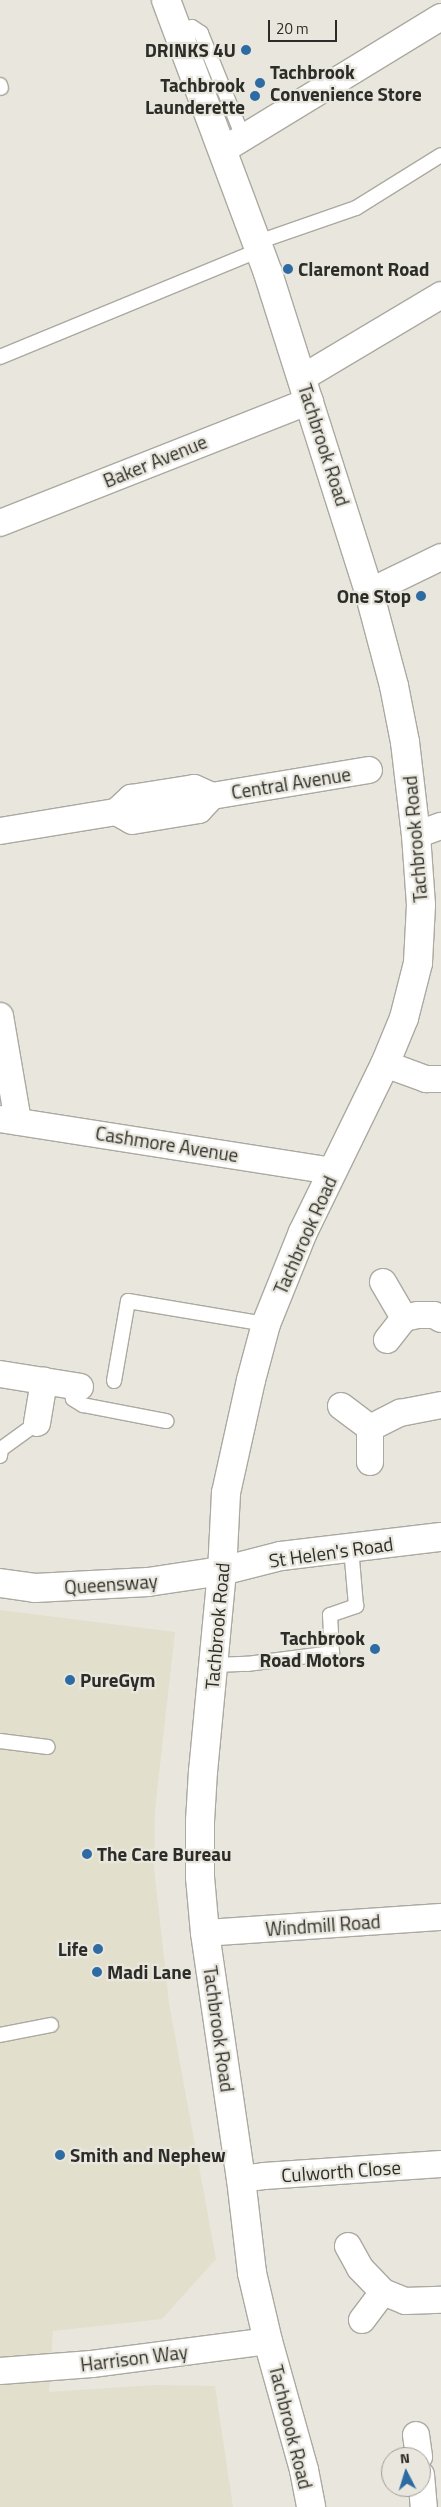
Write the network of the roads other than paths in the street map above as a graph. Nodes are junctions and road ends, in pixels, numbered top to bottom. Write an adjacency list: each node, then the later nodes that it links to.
1 (166, 0): 3 (main road, Tachbrook Road)
2 (441, 17): 3 (street)
3 (233, 143): 5 (main road, Tachbrook Road)
4 (441, 155): 5 (lane)
5 (259, 246): 7 (lane); 8 (main road, Tachbrook Road)
6 (441, 296): 8 (street)
7 (0, 357)
8 (306, 389): 9 (street, Baker Avenue); 11 (main road, Tachbrook Road)
9 (0, 522)
10 (441, 557): 11 (street)
11 (370, 592): 14 (main road, Tachbrook Road)
12 (369, 770): 13 (street, Central Avenue)
13 (0, 831)
14 (429, 831): 16 (main road, Tachbrook Road)
15 (0, 1016): 18 (street)
16 (385, 1064): 17 (street); 19 (main road, Tachbrook Road)
17 (441, 1079)
18 (9, 1120): 19 (street, Cashmore Avenue)
19 (334, 1171): 23 (main road, Tachbrook Road)
20 (383, 1282): 21 (street)
21 (404, 1318): 22 (street); 24 (street)
22 (441, 1318)
23 (266, 1324): 27 (lane); 38 (main road, Tachbrook Road)
24 (387, 1340)
25 (0, 1374): 26 (street)
26 (44, 1381): 28 (street); 32 (street)
27 (114, 1381)
28 (75, 1386): 31 (lane)
29 (441, 1405): 33 (street)
30 (341, 1406): 33 (street)
31 (166, 1421)
32 (37, 1423): 34 (lane)
33 (370, 1428): 35 (street)
34 (0, 1449)
35 (370, 1462)
36 (441, 1538): 37 (main road, St Helen's Road)
37 (351, 1548): 38 (main road, St Helen's Road); 40 (lane)
38 (222, 1571): 39 (main road, Queensway); 40 (main road, Tachbrook Road)
39 (0, 1583)
40 (213, 1665): 44 (main road, Tachbrook Road)
41 (0, 1741): 42 (lane)
42 (48, 1747)
43 (441, 1918): 44 (street, Windmill Road)
44 (205, 1933): 48 (main road, Tachbrook Road)
45 (51, 2026): 46 (lane)
46 (0, 2035)
47 (441, 2164): 48 (street, Culworth Close)
48 (241, 2179): 53 (main road, Tachbrook Road)
49 (348, 2246): 50 (street)
50 (383, 2292): 51 (street); 52 (street)
51 (441, 2300)
52 (362, 2320)
53 (268, 2341): 54 (street, Harrison Way); 55 (main road, Tachbrook Road)
54 (0, 2371)
55 (311, 2507)

